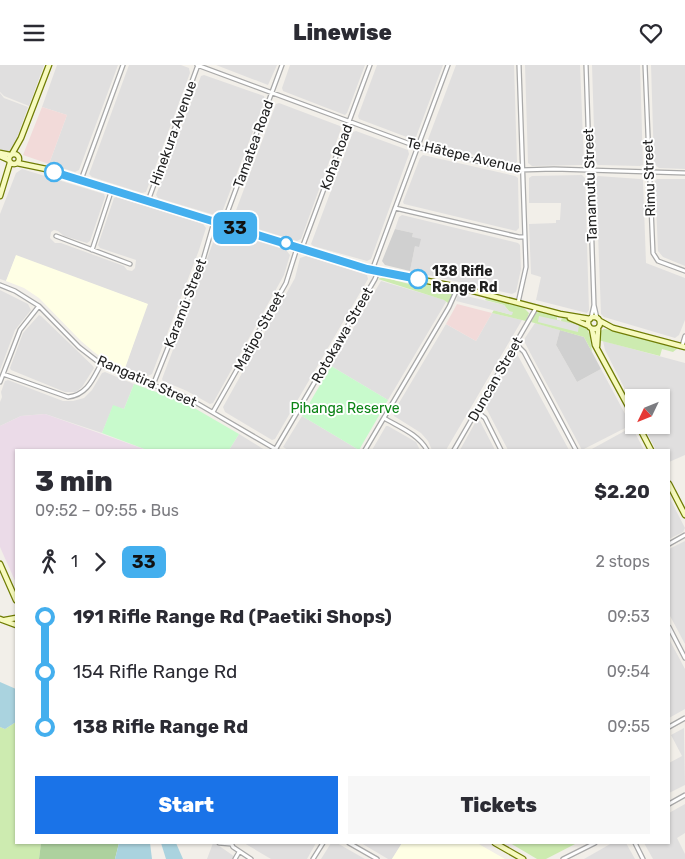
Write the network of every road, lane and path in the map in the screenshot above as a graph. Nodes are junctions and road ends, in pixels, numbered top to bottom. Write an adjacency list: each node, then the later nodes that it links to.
1 (49, 65): 14 (street)
2 (123, 65): 19 (street)
3 (198, 65): 10 (street, Te Hātepe Avenue); 22 (street, Hinekura Avenue)
4 (282, 65): 10 (street, Tamatea Road)
5 (370, 65): 11 (street, Koha Road)
6 (448, 65): 12 (street, Rotokawa Street)
7 (519, 65): 15 (street)
8 (586, 65): 16 (street, Tamamutu Street)
9 (645, 65): 17 (street, Rimu Street)
10 (272, 93): 11 (street, Te Hātepe Avenue); 25 (street, Tamatea Road)
11 (349, 121): 12 (street, Te Hātepe Avenue); 28 (street, Koha Road)
12 (418, 147): 15 (street, Te Hātepe Avenue); 23 (street, Rotokawa Street)
13 (0, 155): 14 (street)
14 (14, 159): 19 (street); 21 (street)
15 (522, 170): 16 (street, Te Hātepe Avenue); 27 (street)
16 (590, 170): 17 (street, Te Hātepe Avenue); 36 (street, Tamamutu Street)
17 (649, 172): 18 (street, Te Hātepe Avenue); 32 (street, Rimu Street)
18 (685, 173)
19 (80, 180): 20 (street)
20 (112, 189): 22 (street); 29 (street)
21 (0, 196)
22 (148, 201): 24 (street)
23 (395, 208): 27 (street); 31 (street, Rotokawa Street)
24 (214, 221): 25 (street); 52 (street, Karamū Street)
25 (223, 224): 28 (street)
26 (56, 236): 29 (street)
27 (525, 237): 35 (street)
28 (300, 248): 31 (street); 55 (street, Matipo Street)
29 (92, 249): 30 (street)
30 (130, 264)
31 (376, 271): 34 (street); 59 (street, Rotokawa Street)
32 (685, 271)
33 (0, 285): 37 (street, Rangatira Street)
34 (458, 287): 35 (street); 56 (street)
35 (518, 303): 38 (street)
36 (594, 305): 40 (street, Tamamutu Street); 41 (street, Tamamutu Street)
37 (39, 306): 49 (street, Rangatira Street); 50 (street)
38 (536, 307): 39 (street); 46 (street, Duncan Street)
39 (565, 315): 40 (street); 42 (street)
40 (591, 319): 41 (street); 42 (street)
41 (598, 319): 43 (street); 44 (street)
42 (590, 328): 43 (street); 48 (street)
43 (598, 328): 44 (street); 48 (street)
44 (613, 328): 47 (street)
45 (685, 336): 47 (street)
46 (515, 343): 54 (street, Duncan Street); 64 (street)
47 (683, 346)
48 (598, 350): 53 (street)
49 (101, 363): 50 (street); 52 (street, Rangatira Street)
50 (4, 374): 51 (street)
51 (0, 382)
52 (153, 385): 55 (street, Rangatira Street)
53 (625, 400)
54 (476, 411): 62 (street, Duncan Street); 63 (street)
55 (213, 412): 58 (street, Rangatira Street)
56 (384, 417): 60 (street); 61 (street)
57 (643, 434): 65 (street)
58 (274, 449)
59 (277, 449)
60 (366, 449)
61 (426, 449)
62 (455, 449)
63 (500, 449)
64 (575, 449)
65 (650, 449)
66 (670, 486): 67 (street)
67 (685, 515)
68 (685, 535): 69 (street)
69 (670, 543)
70 (0, 564): 71 (street)
71 (15, 598)
72 (15, 618): 73 (street)
73 (2, 620): 74 (street)
74 (15, 625)
75 (670, 629): 76 (street)
76 (685, 658)
77 (685, 718): 78 (street)
78 (670, 726)
79 (685, 795): 80 (street)
80 (670, 803)
81 (232, 844): 87 (street)
82 (322, 844): 90 (street)
83 (351, 844): 91 (street)
84 (497, 844): 92 (street)
85 (593, 844): 93 (street)
86 (636, 844): 94 (street)
87 (240, 852): 88 (street); 89 (street)
88 (235, 859)
89 (251, 859)
90 (313, 859)
91 (377, 859)
92 (523, 859)
93 (563, 859)
94 (644, 859)

